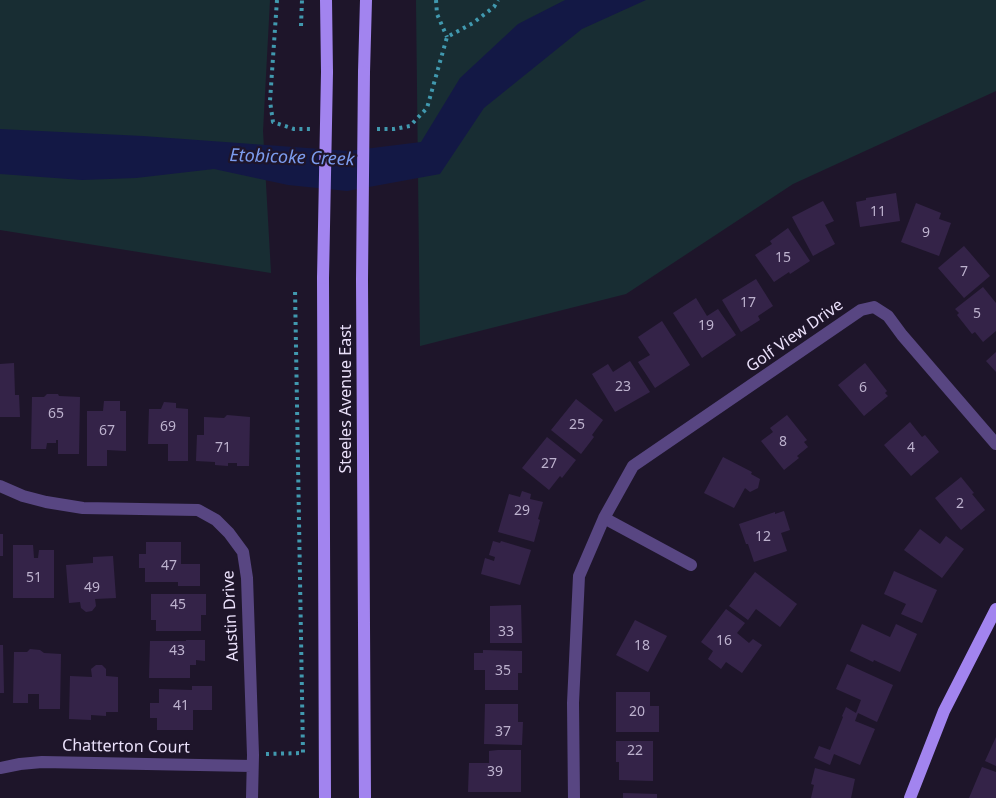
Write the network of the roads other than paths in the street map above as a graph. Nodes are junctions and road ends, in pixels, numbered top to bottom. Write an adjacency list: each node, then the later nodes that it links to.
1 (326, 0): 11 (main road, Steeles Avenue East, bridge)
2 (366, 0): 12 (main road, Steeles Avenue East, bridge)
3 (996, 444): 5 (street, Golf View Drive)
4 (0, 486): 8 (street, Austin Drive)
5 (604, 518): 6 (street); 13 (street, Golf View Drive)
6 (691, 565)
7 (996, 609): 14 (main road)
8 (253, 760): 9 (street, Chatterton Court); 10 (street, Austin Drive)
9 (0, 768)
10 (252, 798)
11 (324, 798)
12 (365, 798)
13 (574, 798)
14 (910, 798)

